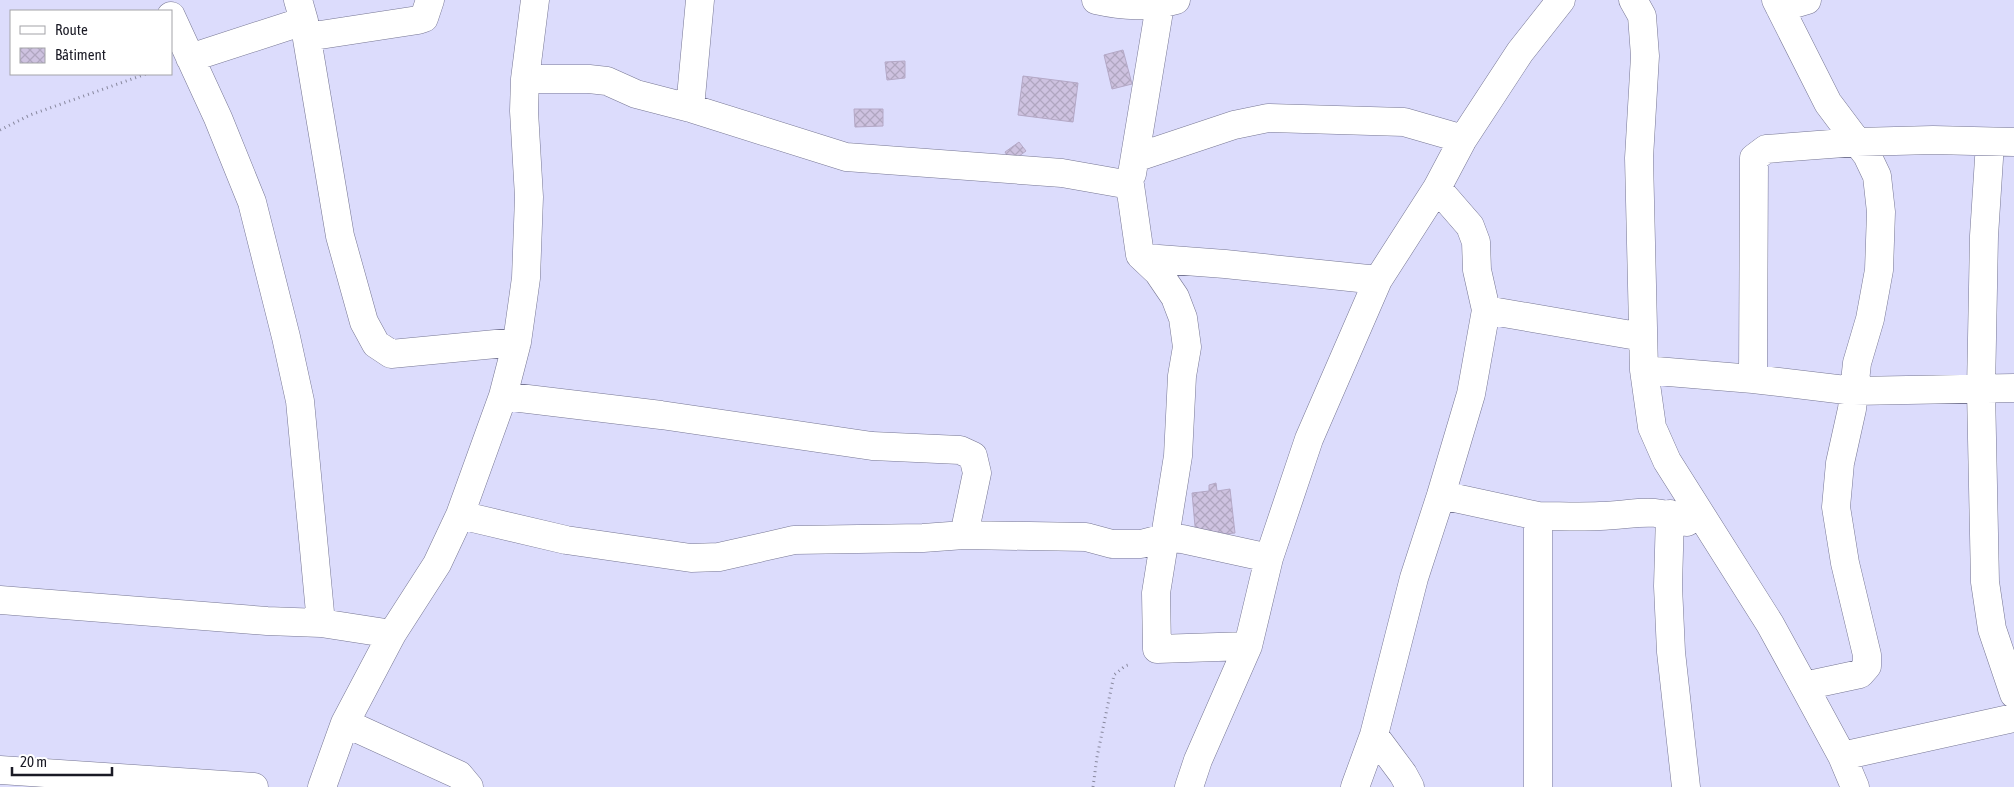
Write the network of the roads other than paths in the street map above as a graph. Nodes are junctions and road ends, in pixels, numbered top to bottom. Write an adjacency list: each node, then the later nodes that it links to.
1 (430, 0): 11 (street)
2 (535, 0): 13 (street)
3 (700, 0): 14 (street)
4 (1096, 0): 8 (street)
5 (1561, 0): 15 (street)
6 (1633, 0): 24 (street)
7 (1806, 0): 9 (street)
8 (1168, 2): 18 (street)
9 (1778, 4): 16 (street)
10 (172, 18): 12 (street)
11 (303, 20): 12 (street); 25 (street)
12 (190, 58): 41 (street)
13 (525, 80): 14 (street); 25 (street)
14 (690, 108): 19 (street)
15 (1463, 139): 18 (street); 20 (street)
16 (1857, 142): 17 (street); 27 (street); 30 (street)
17 (2002, 143): 29 (street)
18 (1135, 158): 19 (street)
19 (1130, 185): 21 (street)
20 (1437, 188): 22 (street); 23 (street)
21 (1145, 258): 22 (street); 38 (street)
22 (1378, 280): 39 (street)
23 (1486, 310): 24 (street); 32 (street)
24 (1643, 338): 26 (street)
25 (517, 342): 31 (street)
26 (1644, 370): 27 (street); 36 (street)
27 (1753, 379): 30 (street)
28 (2014, 388): 29 (street)
29 (1981, 390): 30 (street); 45 (street)
30 (1854, 391): 44 (street)
31 (503, 396): 34 (street); 37 (street)
32 (1441, 495): 35 (street); 48 (street)
33 (1670, 514): 35 (street); 36 (street); 59 (street)
34 (460, 515): 37 (street); 42 (street)
35 (1538, 516): 58 (street)
36 (1711, 534): 44 (street)
37 (964, 535): 38 (street)
38 (1164, 538): 39 (street); 43 (street)
39 (1268, 558): 43 (street)
40 (0, 600): 41 (street)
41 (321, 623): 42 (street)
42 (392, 634): 47 (street)
43 (1248, 646): 55 (street)
44 (1804, 686): 49 (street)
45 (2014, 694)
46 (2014, 718): 49 (street)
47 (345, 723): 53 (street); 54 (street)
48 (1374, 735): 56 (street); 57 (street)
49 (1842, 756): 60 (street)
50 (0, 770): 51 (street)
51 (98, 781): 52 (street)
52 (254, 787)
53 (322, 787)
54 (469, 787)
55 (1189, 787)
56 (1355, 787)
57 (1410, 787)
58 (1538, 787)
59 (1686, 787)
60 (1855, 787)

